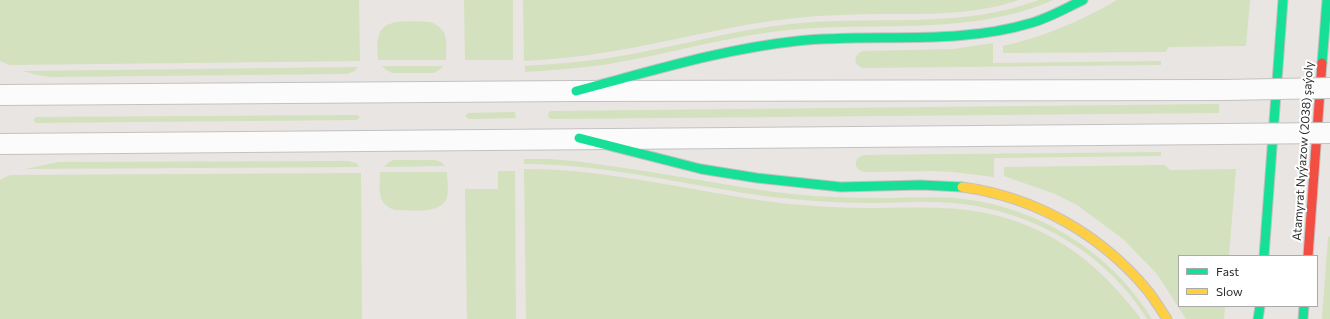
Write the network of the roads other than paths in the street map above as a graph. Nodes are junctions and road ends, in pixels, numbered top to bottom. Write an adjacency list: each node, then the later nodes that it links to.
1 (1083, 0): 5 (main road)
2 (1283, 0): 10 (main road)
3 (1327, 0): 11 (main road, Atamyrat Nyýazow (2038) şaýoly)
4 (1330, 88): 5 (street, bridge)
5 (576, 91): 6 (street)
6 (0, 95)
7 (1330, 133): 8 (street, bridge)
8 (579, 138): 9 (street); 14 (main road)
9 (0, 144)
10 (1264, 255)
11 (1308, 255)
12 (1260, 307): 15 (main road)
13 (1304, 307): 16 (main road)
14 (1167, 319)
15 (1258, 319)
16 (1303, 319)

